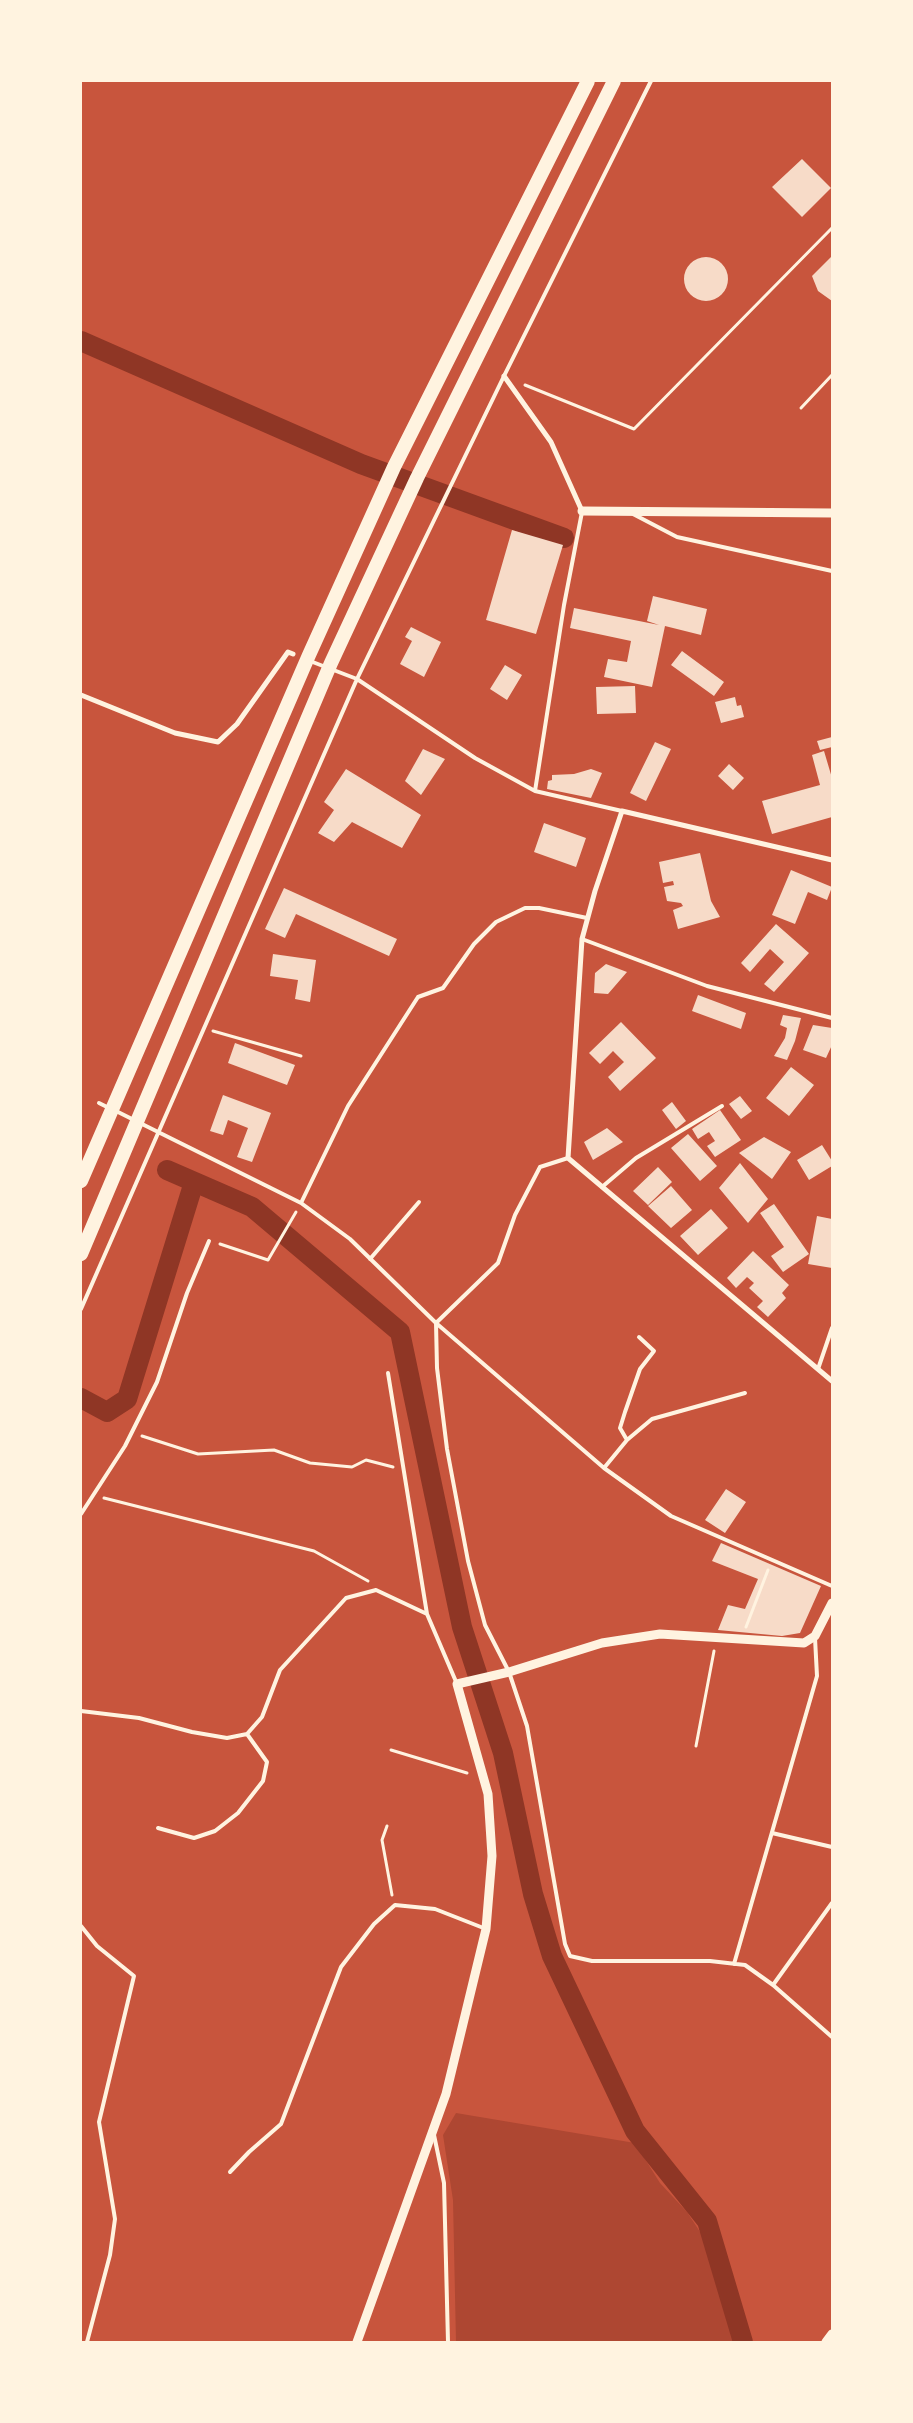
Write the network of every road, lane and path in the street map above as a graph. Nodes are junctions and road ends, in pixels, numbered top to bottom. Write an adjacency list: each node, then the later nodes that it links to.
1 (588, 81): 27 (highway)
2 (614, 81): 32 (highway)
3 (651, 81): 6 (lane)
4 (832, 228): 6 (path)
5 (832, 375): 7 (path)
6 (504, 376): 8 (street); 13 (lane)
7 (801, 408)
8 (582, 511): 9 (street); 15 (lane)
9 (628, 512): 10 (street); 11 (lane)
10 (832, 513)
11 (832, 570)
12 (293, 654): 13 (lane); 14 (street)
13 (357, 679): 15 (lane); 21 (lane)
14 (81, 696)
15 (535, 791): 16 (lane)
16 (622, 811): 17 (street); 18 (street)
17 (832, 860)
18 (587, 918): 19 (street); 30 (lane)
19 (582, 939): 20 (lane); 26 (street)
20 (832, 1018)
21 (203, 1028): 22 (path); 25 (lane)
22 (301, 1056)
23 (100, 1103): 25 (lane)
24 (722, 1106): 28 (lane)
25 (157, 1132): 30 (lane); 34 (lane)
26 (568, 1158): 28 (street); 35 (lane)
27 (81, 1181)
28 (602, 1187): 38 (street)
29 (419, 1202): 33 (lane)
30 (301, 1204): 31 (path); 33 (lane)
31 (209, 1241): 42 (lane)
32 (81, 1254)
33 (370, 1259): 35 (lane)
34 (81, 1309)
35 (436, 1323): 44 (lane); 56 (lane)
36 (832, 1328): 38 (lane)
37 (639, 1337): 43 (lane)
38 (818, 1369): 40 (street)
39 (388, 1373): 45 (lane)
40 (832, 1381)
41 (745, 1393): 43 (lane)
42 (132, 1432): 45 (path); 46 (lane)
43 (626, 1440): 44 (lane)
44 (604, 1468): 48 (lane)
45 (404, 1470): 52 (lane)
46 (94, 1495): 47 (lane); 50 (path)
47 (81, 1514)
48 (772, 1560): 49 (lane); 55 (path)
49 (832, 1586)
50 (376, 1590): 52 (lane); 59 (lane)
51 (832, 1603): 53 (street)
52 (427, 1614): 57 (lane)
53 (815, 1636): 55 (street); 65 (lane)
54 (717, 1637): 55 (street); 56 (street); 60 (path)
55 (741, 1639)
56 (509, 1672): 57 (street); 71 (lane)
57 (457, 1684): 62 (street)
58 (81, 1711): 59 (lane)
59 (247, 1734): 64 (lane)
60 (696, 1746)
61 (391, 1750): 62 (path)
62 (484, 1778): 70 (street)
63 (387, 1826): 68 (path)
64 (158, 1828)
65 (772, 1833): 66 (lane); 71 (lane)
66 (832, 1847)
67 (832, 1902): 72 (lane)
68 (395, 1905): 70 (lane); 75 (lane)
69 (81, 1926): 77 (lane)
70 (486, 1929): 74 (street)
71 (734, 1964): 72 (lane)
72 (773, 1985): 73 (lane)
73 (832, 2037)
74 (434, 2132): 78 (street); 79 (lane)
75 (230, 2172)
76 (832, 2334): 80 (street)
77 (88, 2342)
78 (357, 2342)
79 (448, 2342)
80 (826, 2342)

